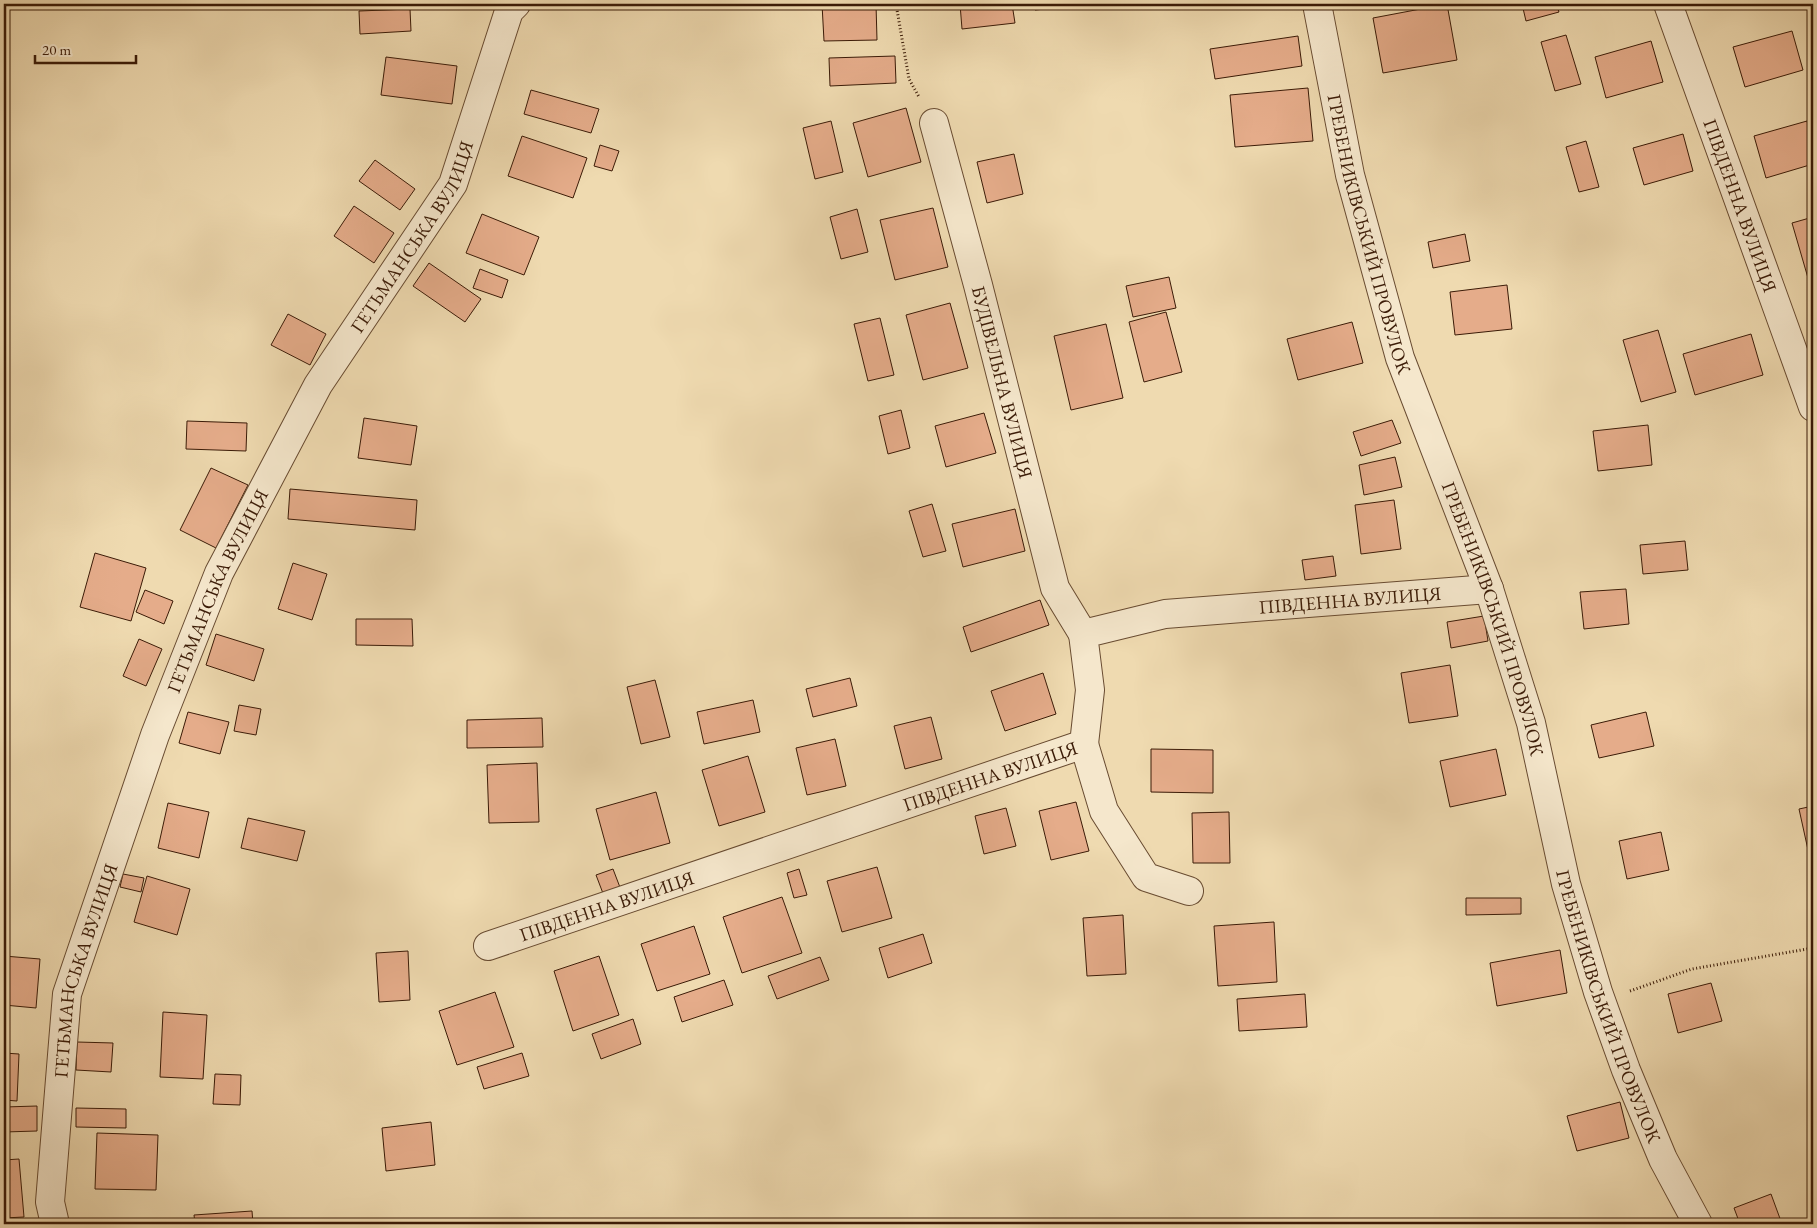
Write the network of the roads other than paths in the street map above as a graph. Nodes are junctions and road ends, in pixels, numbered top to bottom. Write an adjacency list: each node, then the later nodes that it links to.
1 (516, 4): 11 (street, ГЕТЬМАНСЬКА ВУЛИЦЯ)
2 (1317, 4): 6 (street, ГРЕБЕНИКІВСЬКИЙ ПРОВУЛОК)
3 (1668, 4): 5 (street, ПІВДЕННА ВУЛИЦЯ)
4 (934, 123): 7 (street, БУДІВЕЛЬНА ВУЛИЦЯ)
5 (1813, 407)
6 (1489, 590): 7 (street, ПІВДЕННА ВУЛИЦЯ); 12 (street, ГРЕБЕНИКІВСЬКИЙ ПРОВУЛОК)
7 (1083, 634): 8 (street, ПІВДЕННА ВУЛИЦЯ)
8 (1084, 744): 9 (street); 10 (street, ПІВДЕННА ВУЛИЦЯ)
9 (1189, 891)
10 (488, 946)
11 (55, 1224)
12 (1698, 1224)

